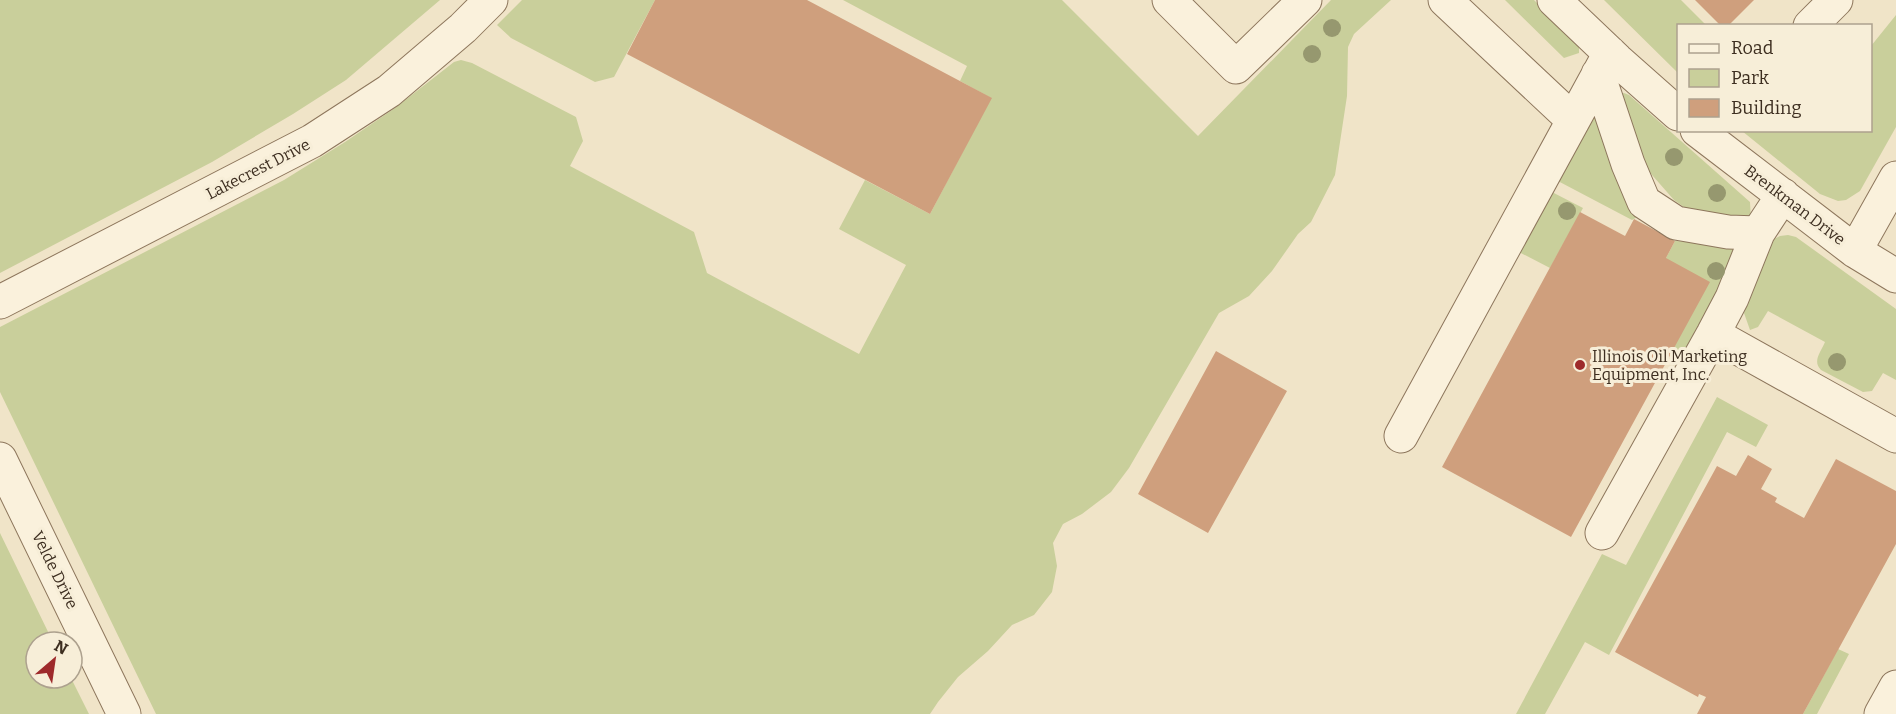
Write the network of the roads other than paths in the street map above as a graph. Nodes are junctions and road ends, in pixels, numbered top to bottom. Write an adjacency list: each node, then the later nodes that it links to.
1 (491, 0): 17 (street, Lakecrest Drive)
2 (1169, 0): 3 (street)
3 (1305, 0)
4 (1445, 0): 10 (street)
5 (1554, 0): 8 (street)
6 (1836, 0): 7 (street)
7 (1812, 24)
8 (1604, 64): 9 (street); 10 (street); 14 (street)
9 (1677, 113)
10 (1573, 120): 19 (street)
11 (1706, 133): 13 (street, Brenkman Drive)
12 (1896, 178): 15 (street)
13 (1783, 195): 14 (street); 15 (street, Brenkman Drive)
14 (1758, 232): 18 (street)
15 (1855, 251): 16 (street, Brenkman Drive)
16 (1896, 276)
17 (0, 302)
18 (1713, 334): 20 (street); 22 (street)
19 (1401, 436)
20 (1896, 436)
21 (0, 459): 24 (street, Velde Drive)
22 (1602, 533)
23 (1896, 687): 25 (street)
24 (124, 714)
25 (1881, 714)

